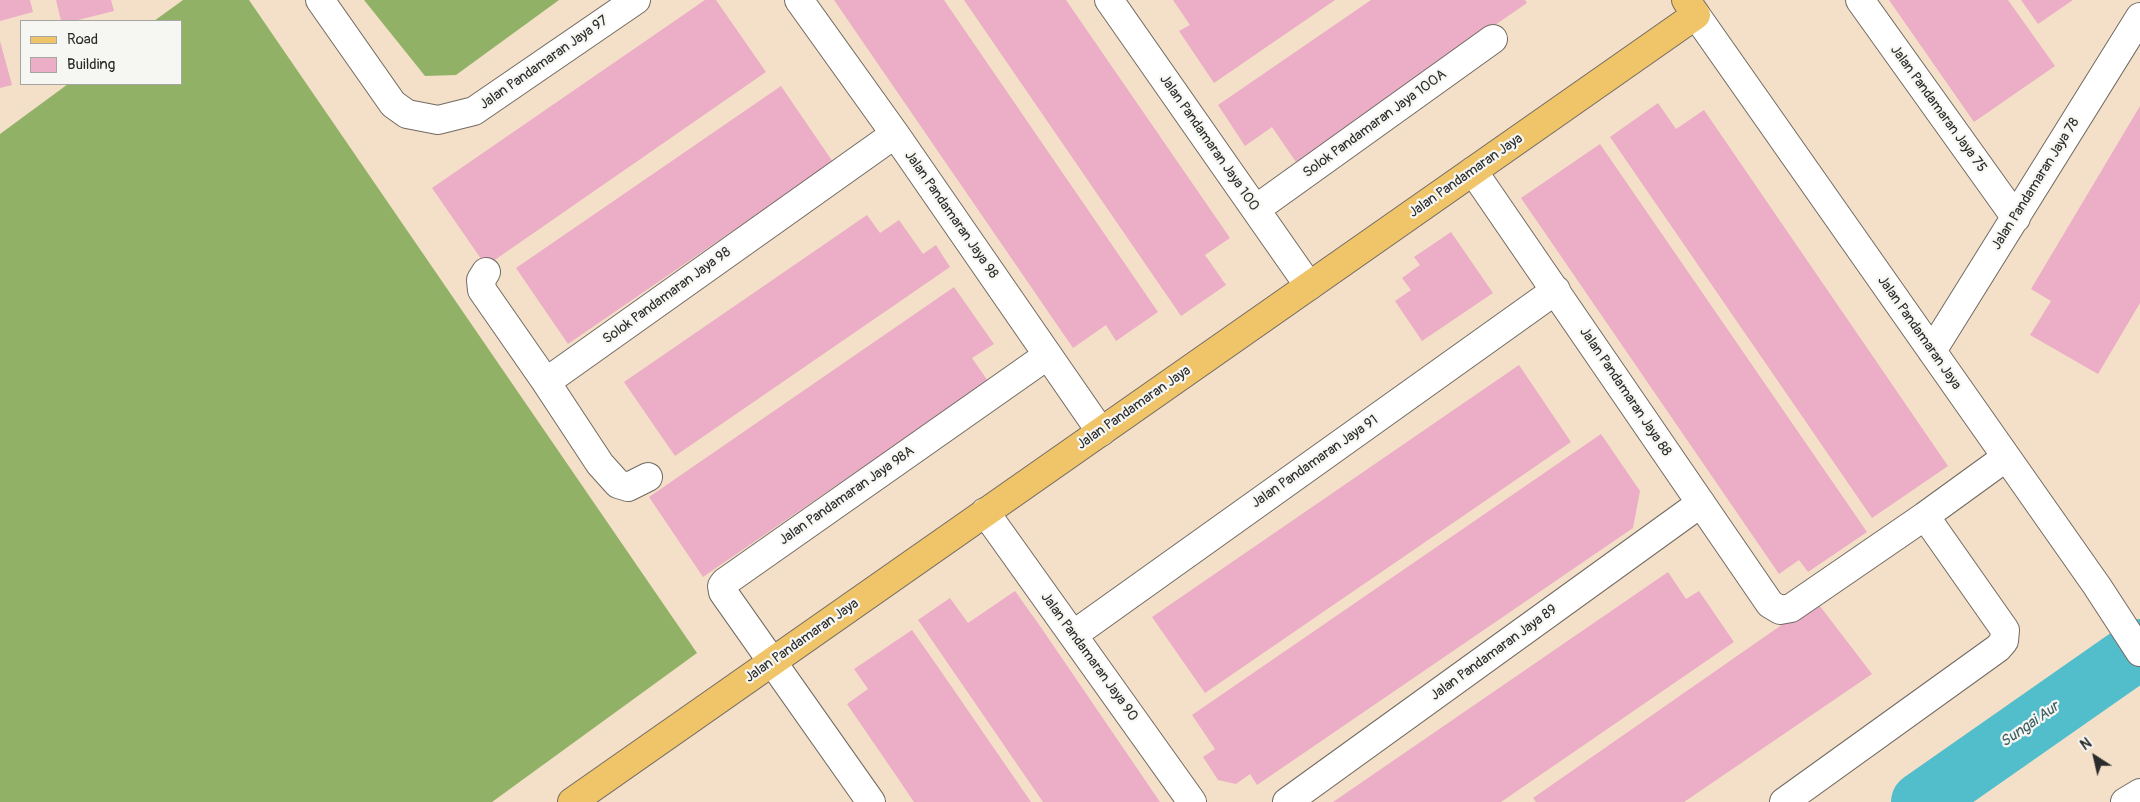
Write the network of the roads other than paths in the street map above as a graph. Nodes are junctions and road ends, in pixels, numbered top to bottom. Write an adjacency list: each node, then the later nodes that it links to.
1 (320, 0): 2 (street, Jalan Pandamaran Jaya 97)
2 (636, 0)
3 (799, 0): 9 (street, Jalan Pandamaran Jaya 98)
4 (1860, 0): 12 (street, Jalan Pandamaran Jaya 75)
5 (1115, 2): 11 (street, Jalan Pandamaran Jaya 100)
6 (1691, 7): 10 (main road, Jalan Pandamaran Jaya); 16 (street, Jalan Pandamaran Jaya)
7 (2140, 17): 12 (street, Jalan Pandamaran Jaya 78)
8 (1493, 39): 11 (street, Solok Pandamaran Jaya 100A)
9 (895, 134): 17 (street, Jalan Pandamaran Jaya 98); 18 (street, Solok Pandamaran Jaya 98)
10 (1473, 171): 14 (main road, Jalan Pandamaran Jaya); 15 (street, Jalan Pandamaran Jaya 88)
11 (1256, 209): 14 (street, Jalan Pandamaran Jaya 100)
12 (2016, 218): 16 (street, Jalan Pandamaran Jaya 78)
13 (486, 272): 18 (street)
14 (1309, 286): 19 (main road, Jalan Pandamaran Jaya)
15 (1556, 290): 22 (street, Jalan Pandamaran Jaya 88); 25 (street, Jalan Pandamaran Jaya 91)
16 (1932, 351): 20 (street, Jalan Pandamaran Jaya)
17 (1048, 356): 19 (street, Jalan Pandamaran Jaya 98); 27 (street, Jalan Pandamaran Jaya 98A)
18 (546, 382): 21 (street)
19 (1101, 432): 23 (main road, Jalan Pandamaran Jaya)
20 (2006, 458): 24 (street); 26 (street, Jalan Pandamaran Jaya)
21 (648, 477)
22 (1701, 503): 24 (street, Jalan Pandamaran Jaya 88); 32 (street, Jalan Pandamaran Jaya 89)
23 (985, 512): 25 (street, Jalan Pandamaran Jaya 90); 27 (main road, Jalan Pandamaran Jaya)
24 (1925, 516): 33 (street)
25 (1073, 635): 31 (street, Jalan Pandamaran Jaya 90)
26 (2140, 652)
27 (772, 662): 29 (main road, Jalan Pandamaran Jaya); 30 (street)
28 (2140, 793): 34 (street)
29 (572, 802)
30 (870, 802)
31 (1192, 802)
32 (1287, 802)
33 (1784, 802)
34 (2125, 802)

